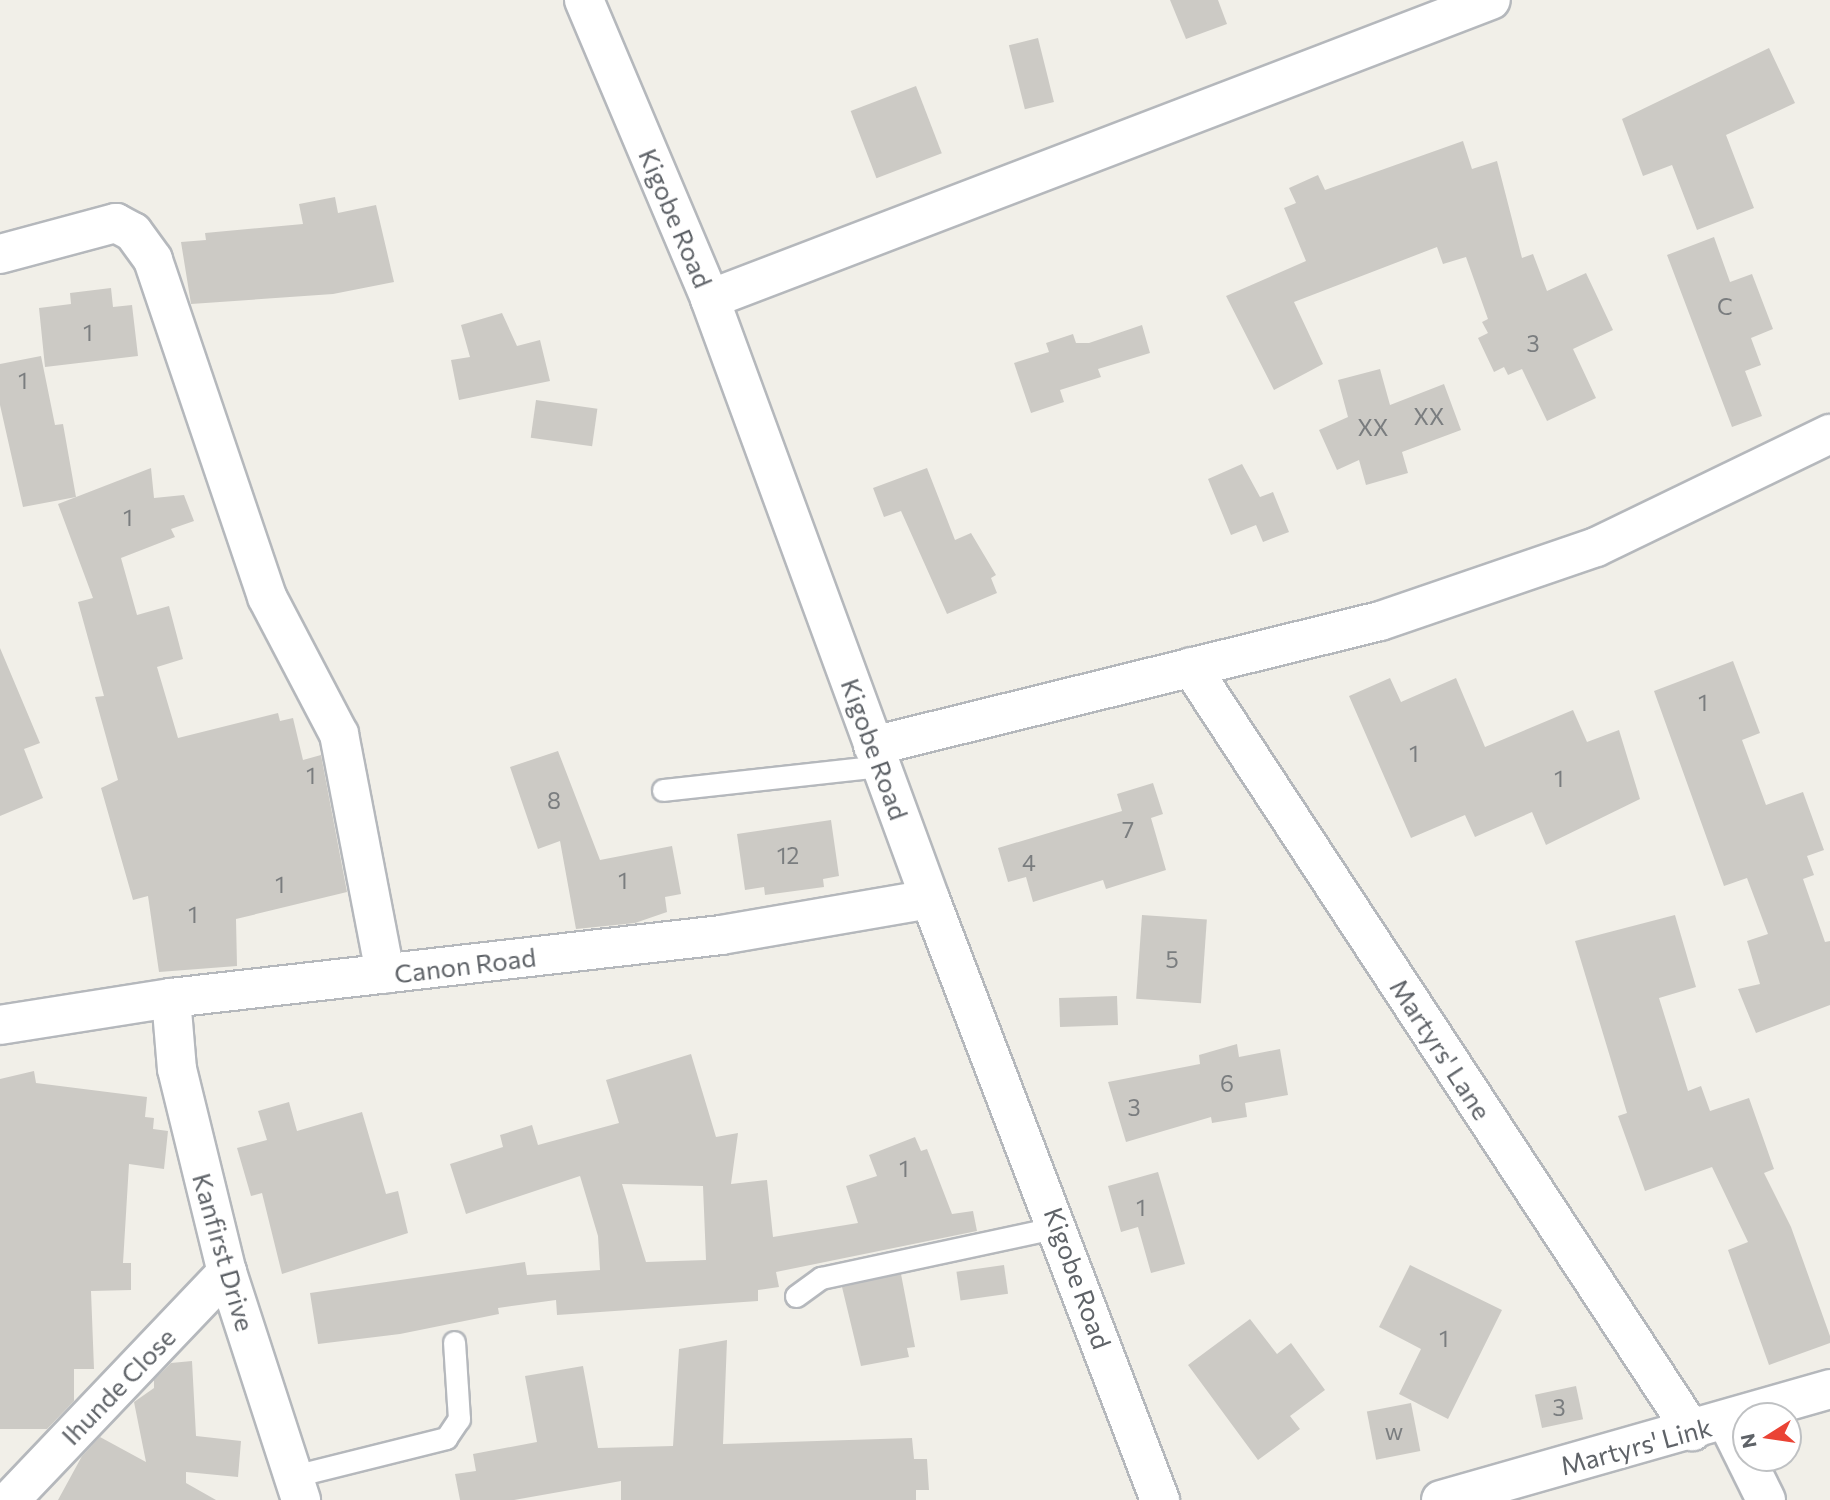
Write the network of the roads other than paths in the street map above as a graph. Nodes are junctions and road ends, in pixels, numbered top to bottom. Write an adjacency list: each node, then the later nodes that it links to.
1 (584, 0): 4 (street, Kigobe Road)
2 (1491, 0): 4 (street)
3 (0, 254): 10 (street)
4 (710, 299): 7 (street, Kigobe Road)
5 (1830, 434): 6 (street)
6 (1191, 667): 7 (street); 18 (street, Martyrs' Lane)
7 (877, 756): 8 (lane); 9 (street, Kigobe Road)
8 (663, 790)
9 (930, 899): 10 (street, Canon Road); 13 (street, Kigobe Road)
10 (385, 974): 11 (street, Canon Road)
11 (171, 999): 12 (street, Canon Road); 14 (street, Kanfirst Drive)
12 (0, 1025)
13 (1059, 1227): 15 (lane); 21 (street, Kigobe Road)
14 (227, 1272): 19 (street, Kanfirst Drive); 20 (street, Ihunde Close)
15 (796, 1296)
16 (454, 1342): 19 (lane)
17 (1830, 1389): 18 (street, Martyrs' Link)
18 (1709, 1426): 22 (street, Martyrs' Link); 23 (street, Martyrs' Lane)
19 (297, 1488)
20 (10, 1500)
21 (1160, 1500)
22 (1441, 1500)
23 (1766, 1500)

